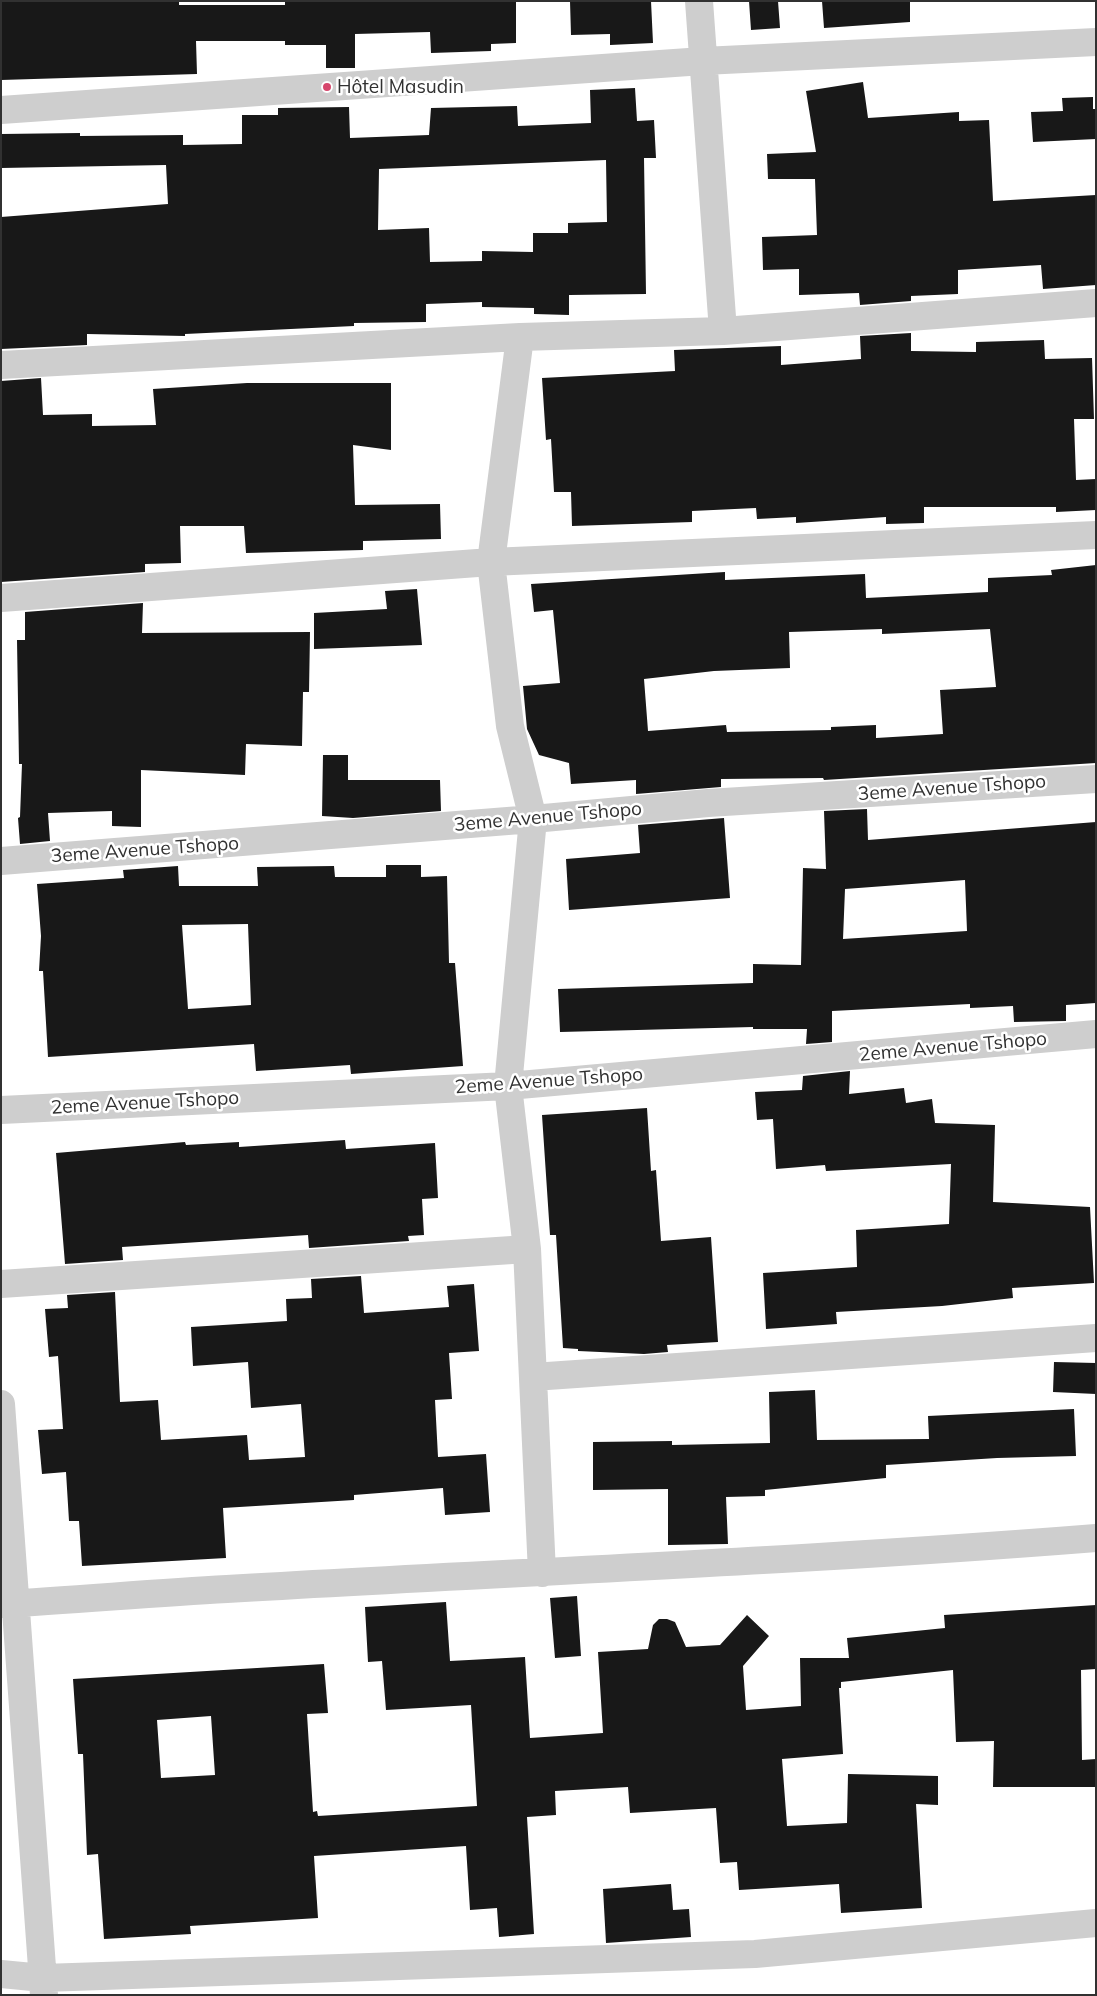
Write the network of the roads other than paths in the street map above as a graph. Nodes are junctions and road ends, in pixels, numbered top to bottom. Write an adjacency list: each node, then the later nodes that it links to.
1 (699, 1): 3 (street)
2 (1096, 42): 3 (street)
3 (703, 61): 4 (street); 6 (street)
4 (1, 110)
5 (1096, 303): 6 (street)
6 (723, 331): 7 (street)
7 (520, 337): 8 (street); 10 (street)
8 (1, 365)
9 (1096, 535): 10 (street)
10 (491, 562): 11 (street); 13 (street)
11 (1, 598)
12 (1096, 779): 13 (street, 3eme Avenue Tshopo)
13 (534, 819): 14 (street, 3eme Avenue Tshopo); 16 (street)
14 (1, 861)
15 (1096, 1034): 16 (street, 2eme Avenue Tshopo)
16 (508, 1086): 17 (street, 2eme Avenue Tshopo); 18 (street)
17 (1, 1110)
18 (527, 1249): 19 (street); 21 (street)
19 (1, 1284)
20 (1096, 1338): 21 (street)
21 (533, 1377): 24 (street)
22 (1, 1404): 25 (street)
23 (1096, 1538): 24 (street)
24 (542, 1573): 25 (street)
25 (8, 1604): 28 (street)
26 (1096, 1923): 28 (street)
27 (1, 1974): 28 (street)
28 (43, 1986)

